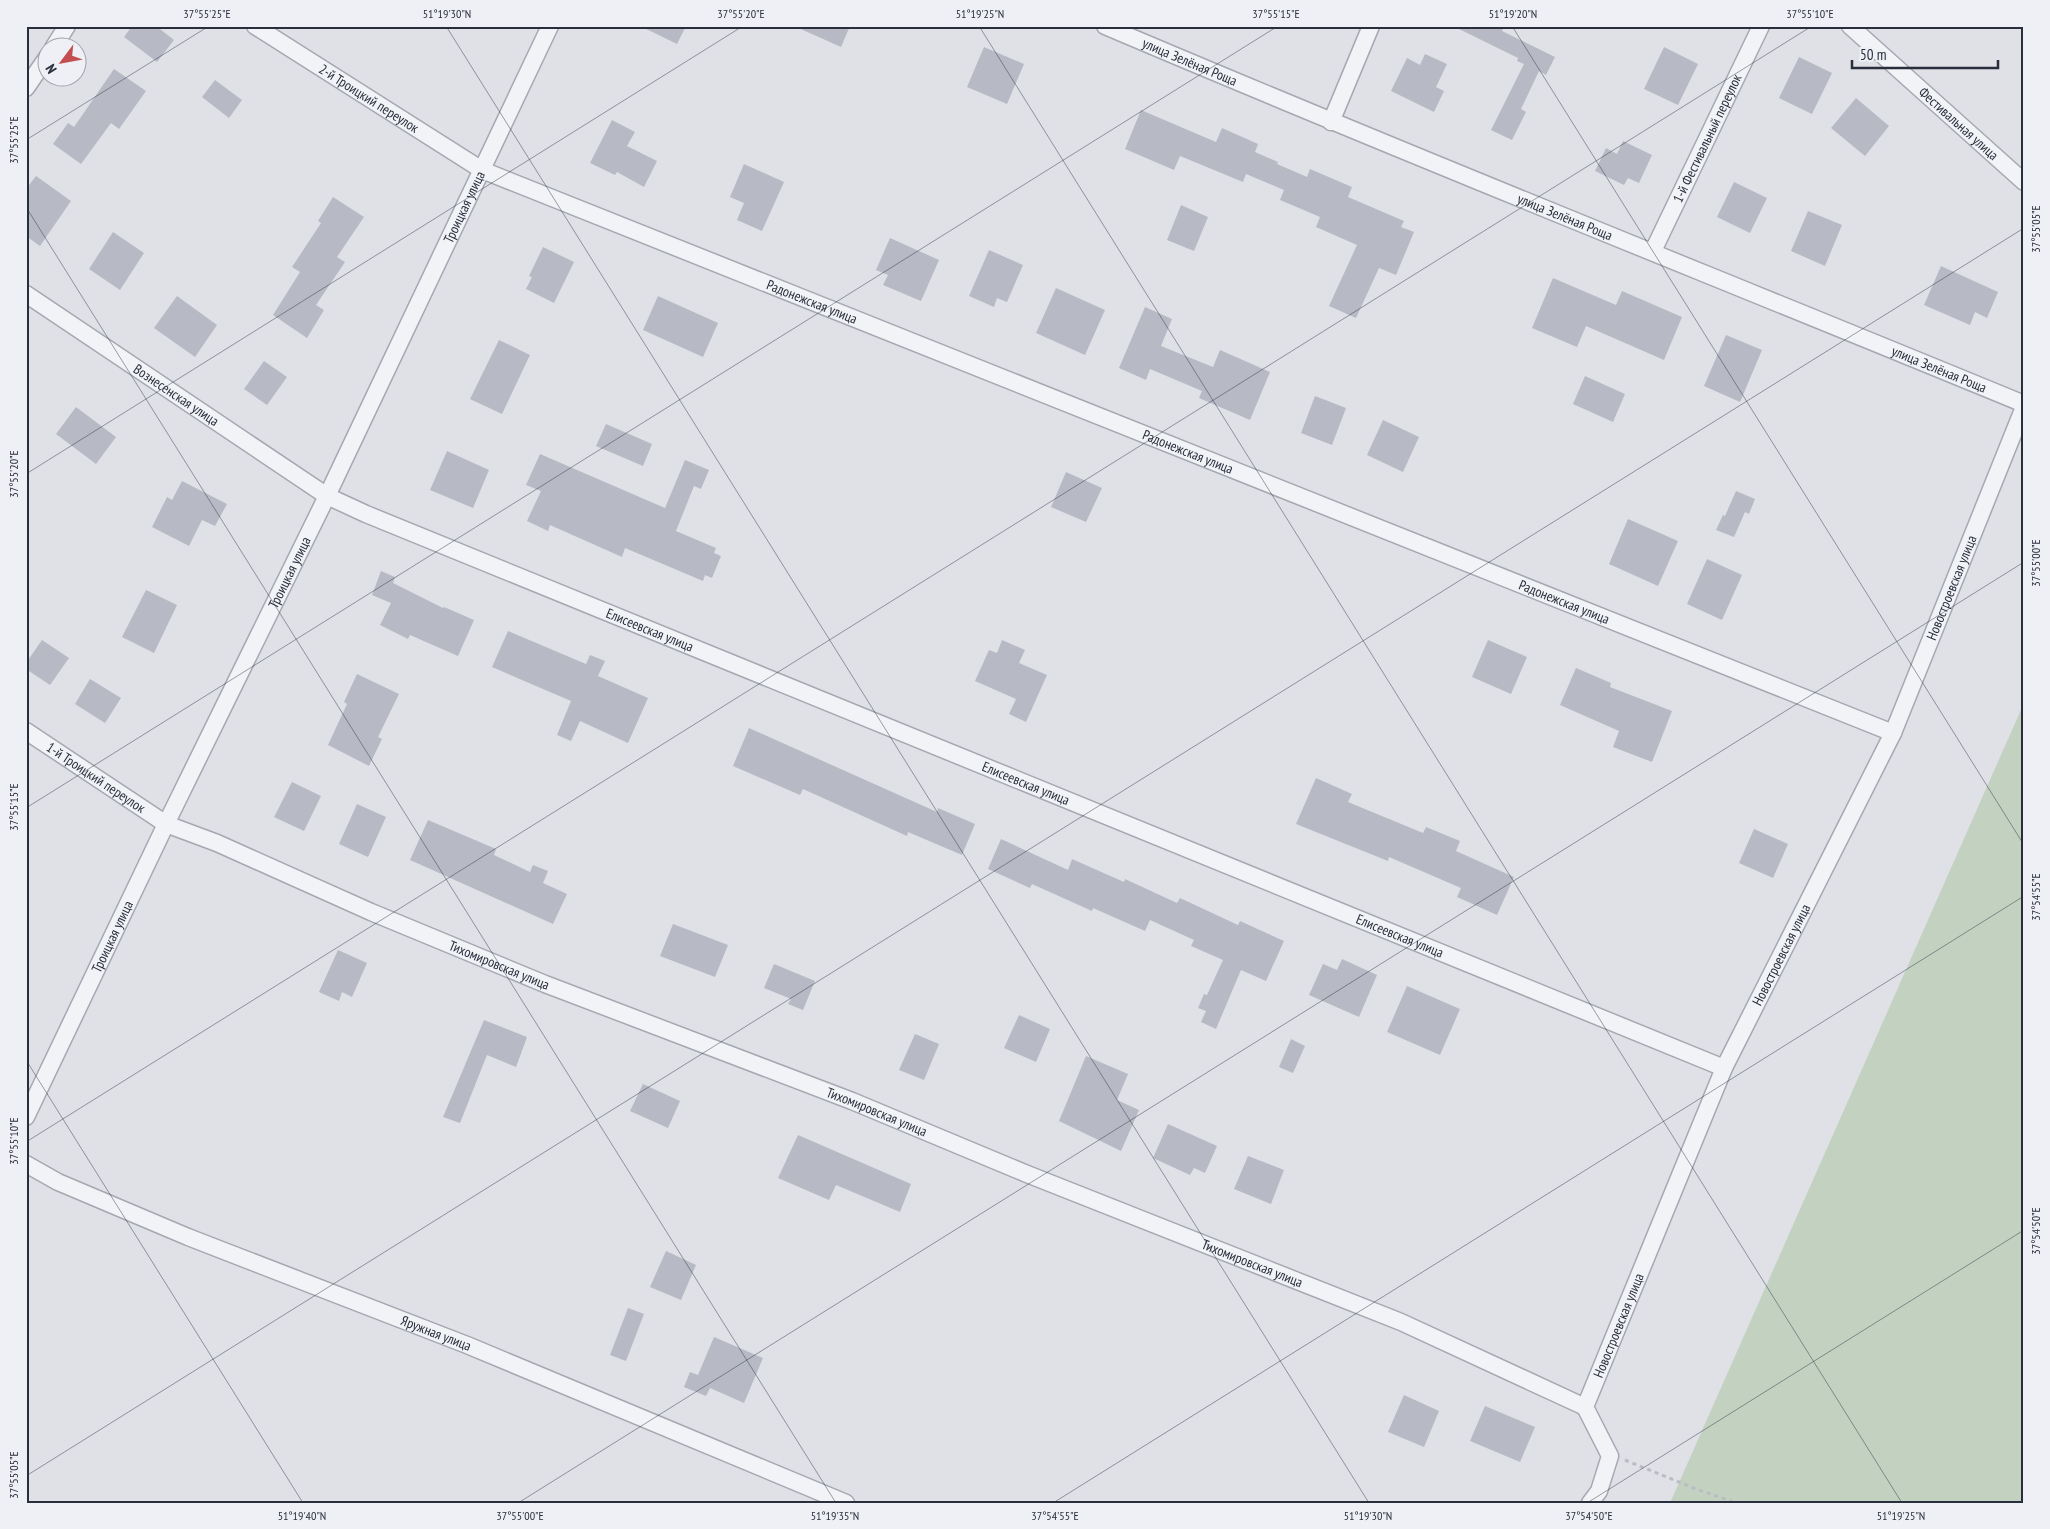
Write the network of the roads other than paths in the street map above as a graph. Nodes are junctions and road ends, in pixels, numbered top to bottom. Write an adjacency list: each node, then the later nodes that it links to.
1 (67, 26): 8 (street)
2 (255, 26): 12 (street, 2-й Троицкий переулок)
3 (550, 26): 12 (street, Троицкая улица)
4 (1106, 26): 11 (street, улица Зелёная Роща)
5 (1371, 26): 11 (street)
6 (1761, 26): 14 (street, 1-й Фестивальный переулок)
7 (1850, 26): 13 (street, Фестивальная улица)
8 (59, 38)
9 (38, 71): 10 (street)
10 (26, 88)
11 (1331, 122): 14 (street, улица Зелёная Роща)
12 (482, 170): 17 (street, Троицкая улица); 19 (street, Радонежская улица)
13 (2024, 182)
14 (1653, 251): 16 (street, улица Зелёная Роща)
15 (26, 294): 17 (street, Вознесенская улица)
16 (2024, 406): 19 (street, Новостроевская улица)
17 (327, 496): 20 (street, Троицкая улица); 21 (street, Елисеевская улица)
18 (26, 731): 20 (street, 1-й Троицкий переулок)
19 (1893, 733): 21 (street, Новостроевская улица)
20 (166, 824): 22 (street, Троицкая улица); 24 (street, Тихомировская улица)
21 (1724, 1068): 24 (street, Новостроевская улица)
22 (26, 1117)
23 (26, 1164): 25 (street, Яружная улица)
24 (1585, 1406): 26 (street)
25 (846, 1503)
26 (1590, 1503)

